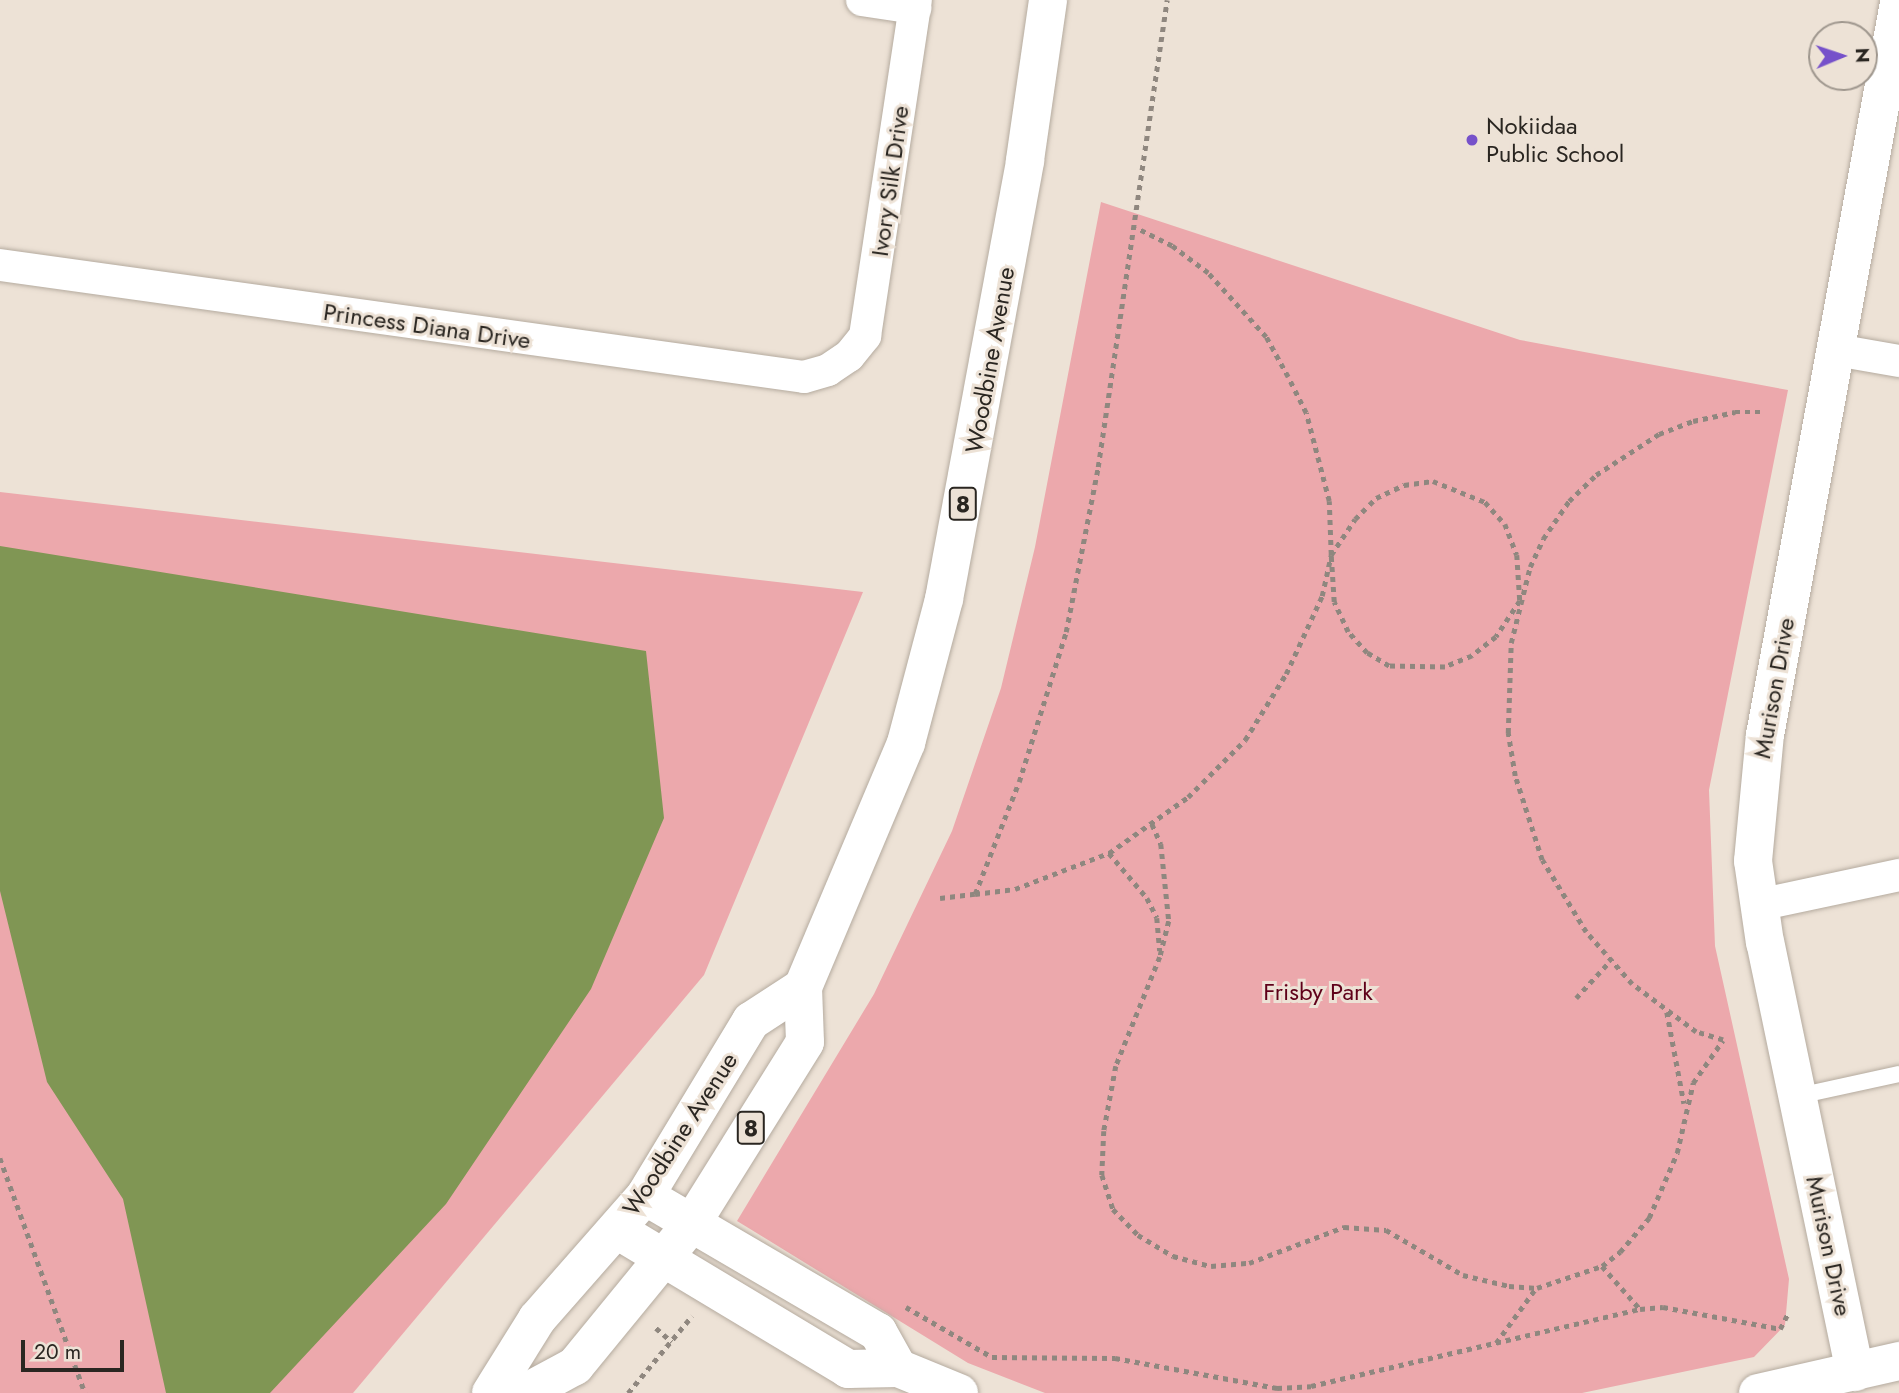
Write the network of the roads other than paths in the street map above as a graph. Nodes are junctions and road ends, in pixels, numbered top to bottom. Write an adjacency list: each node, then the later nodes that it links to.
1 (862, 0): 3 (street)
2 (1048, 0): 11 (street, Woodbine Avenue / 8)
3 (916, 4): 7 (street, Ivory Silk Drive)
4 (1899, 4): 6 (street, Murison Drive)
5 (0, 265): 7 (street, Princess Diana Drive)
6 (1836, 350): 8 (street); 10 (street, Murison Drive)
7 (849, 356)
8 (1899, 361)
9 (1899, 875): 10 (street)
10 (1758, 905): 13 (street, Murison Drive)
11 (803, 987): 14 (street, Woodbine Avenue / 8); 15 (street, Woodbine Avenue / 8)
12 (1899, 1074): 13 (lane)
13 (1798, 1096): 20 (street, Murison Drive)
14 (645, 1196): 15 (street); 16 (street, Woodbine Avenue / 8)
15 (692, 1223): 17 (street, Woodbine Avenue / 8); 19 (street)
16 (617, 1230): 17 (street); 21 (street, Woodbine Avenue / 8)
17 (664, 1258): 19 (street); 22 (street, Woodbine Avenue / 8)
18 (1899, 1361): 20 (street)
19 (898, 1368): 23 (street)
20 (1855, 1371): 24 (street)
21 (491, 1393)
22 (525, 1393)
23 (959, 1393)
24 (1758, 1393)

